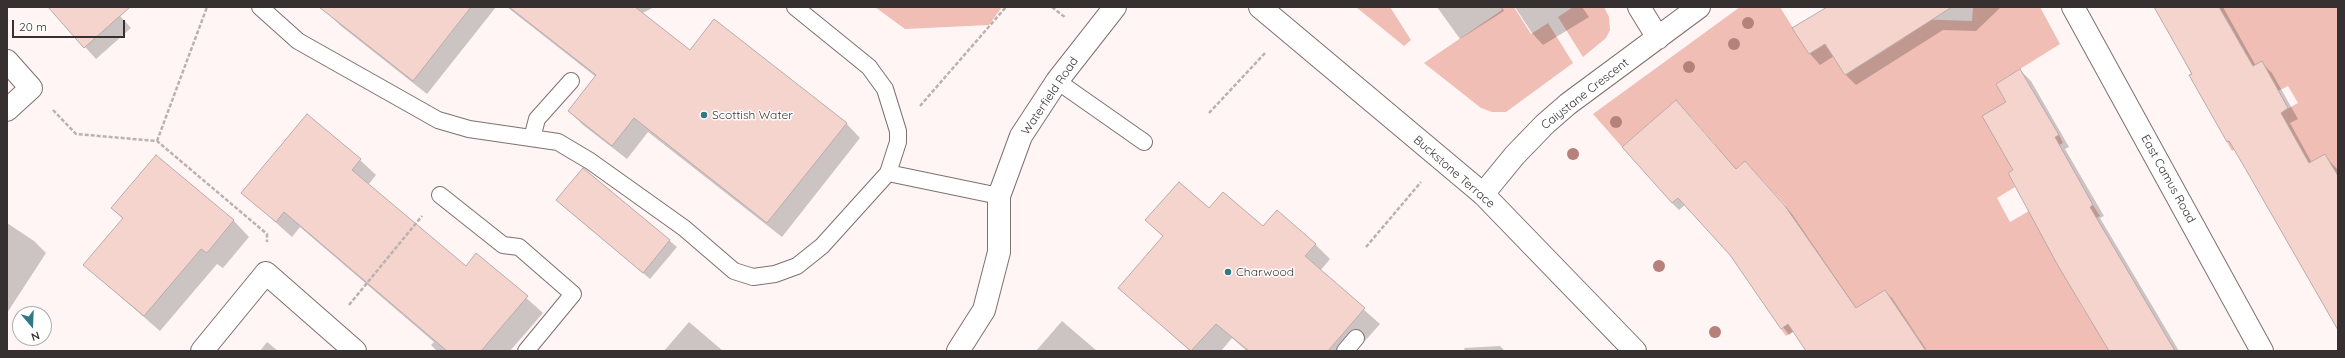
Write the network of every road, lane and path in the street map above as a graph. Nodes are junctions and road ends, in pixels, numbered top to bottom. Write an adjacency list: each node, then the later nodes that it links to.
1 (207, 7): 20 (path)
2 (260, 7): 19 (lane)
3 (795, 7): 18 (lane)
4 (1006, 7): 18 (path)
5 (1115, 7): 14 (street, Waterfield Road)
6 (1260, 7): 10 (street, Buckstone Terrace)
7 (1639, 7): 11 (street)
8 (1700, 7): 11 (street, Caiystane Crescent)
9 (2073, 7): 37 (street, East Camus Road)
10 (1286, 30): 17 (path); 22 (street, Buckstone Terrace)
11 (1658, 38): 24 (street, Caiystane Crescent)
12 (7, 61): 15 (street)
13 (571, 80): 19 (lane)
14 (1058, 81): 21 (lane); 26 (street, Waterfield Road)
15 (31, 88): 16 (street); 20 (path)
16 (7, 110)
17 (1209, 113)
18 (898, 131): 23 (lane)
19 (532, 138): 23 (lane)
20 (157, 141): 28 (path)
21 (1144, 142)
22 (1440, 159): 24 (street, Buckstone Terrace); 27 (path)
23 (888, 173): 26 (lane)
24 (1483, 194): 36 (street, Buckstone Terrace)
25 (440, 195): 29 (path); 33 (lane)
26 (999, 196): 34 (street, Waterfield Road)
27 (1366, 247)
28 (266, 273): 29 (street); 31 (street)
29 (330, 328): 32 (street)
30 (1356, 338): 35 (lane)
31 (202, 351)
32 (355, 351)
33 (526, 351)
34 (958, 351)
35 (1346, 351)
36 (1635, 351)
37 (2262, 351)

